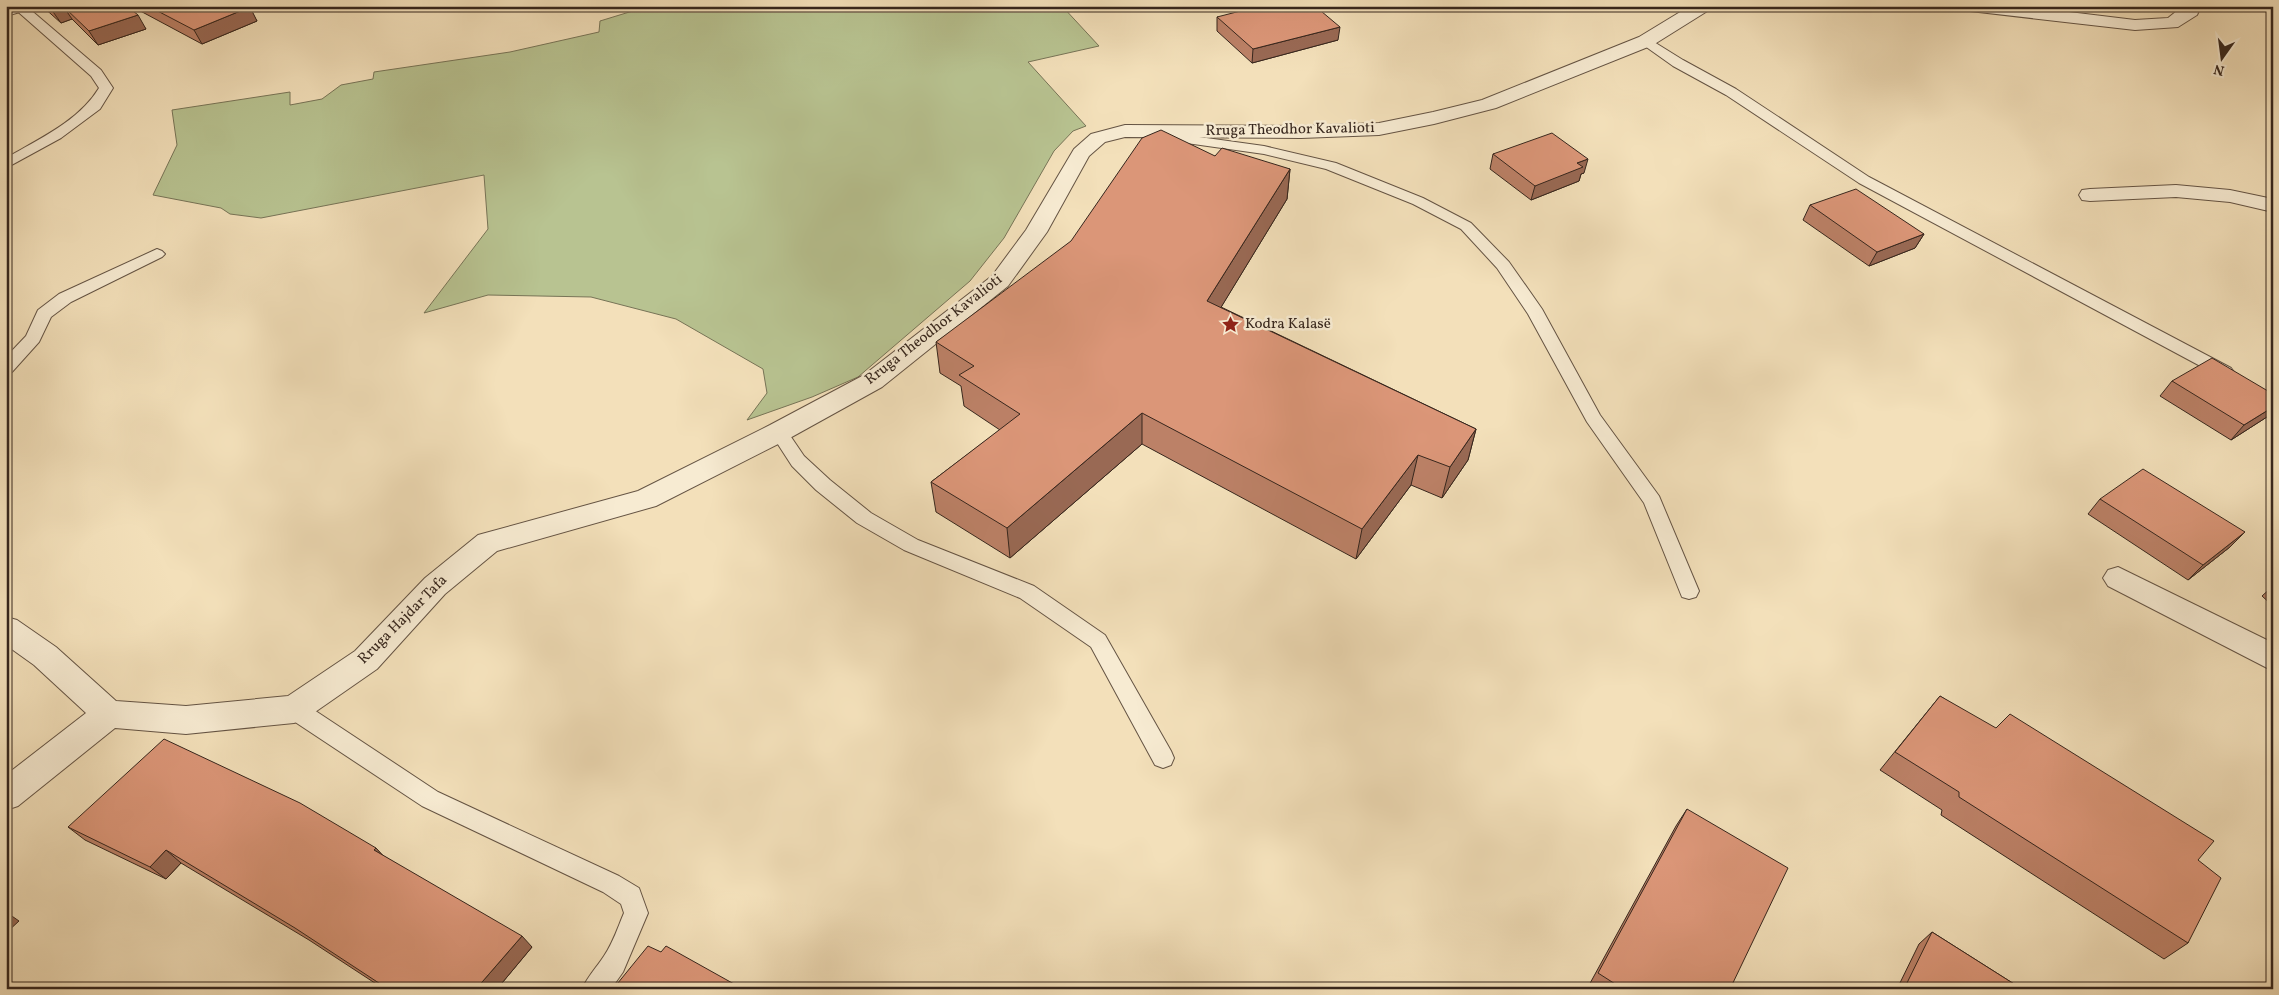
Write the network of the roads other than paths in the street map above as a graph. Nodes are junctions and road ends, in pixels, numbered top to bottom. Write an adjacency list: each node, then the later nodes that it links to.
1 (20, 6): 5 (street); 8 (lane)
2 (1702, 6): 6 (street, Rruga Theodhor Kavalioti)
3 (1970, 6): 4 (street)
4 (2192, 6)
5 (6, 11)
6 (1646, 41): 7 (street, Rruga Theodhor Kavalioti); 13 (lane)
7 (1125, 131): 14 (street, Rruga Theodhor Kavalioti); 16 (lane)
8 (6, 164)
9 (2090, 195): 10 (street)
10 (2273, 206)
11 (157, 254): 12 (lane)
12 (6, 368)
13 (2226, 372)
14 (779, 432): 19 (street, Rruga Hajdar Tafa); 21 (lane)
15 (2118, 578): 18 (street)
16 (1689, 591)
17 (6, 629): 20 (street)
18 (2273, 658)
19 (294, 709): 20 (street, Rruga Hajdar Tafa); 23 (lane)
20 (109, 714): 22 (street)
21 (1164, 758)
22 (6, 795)
23 (594, 989)

